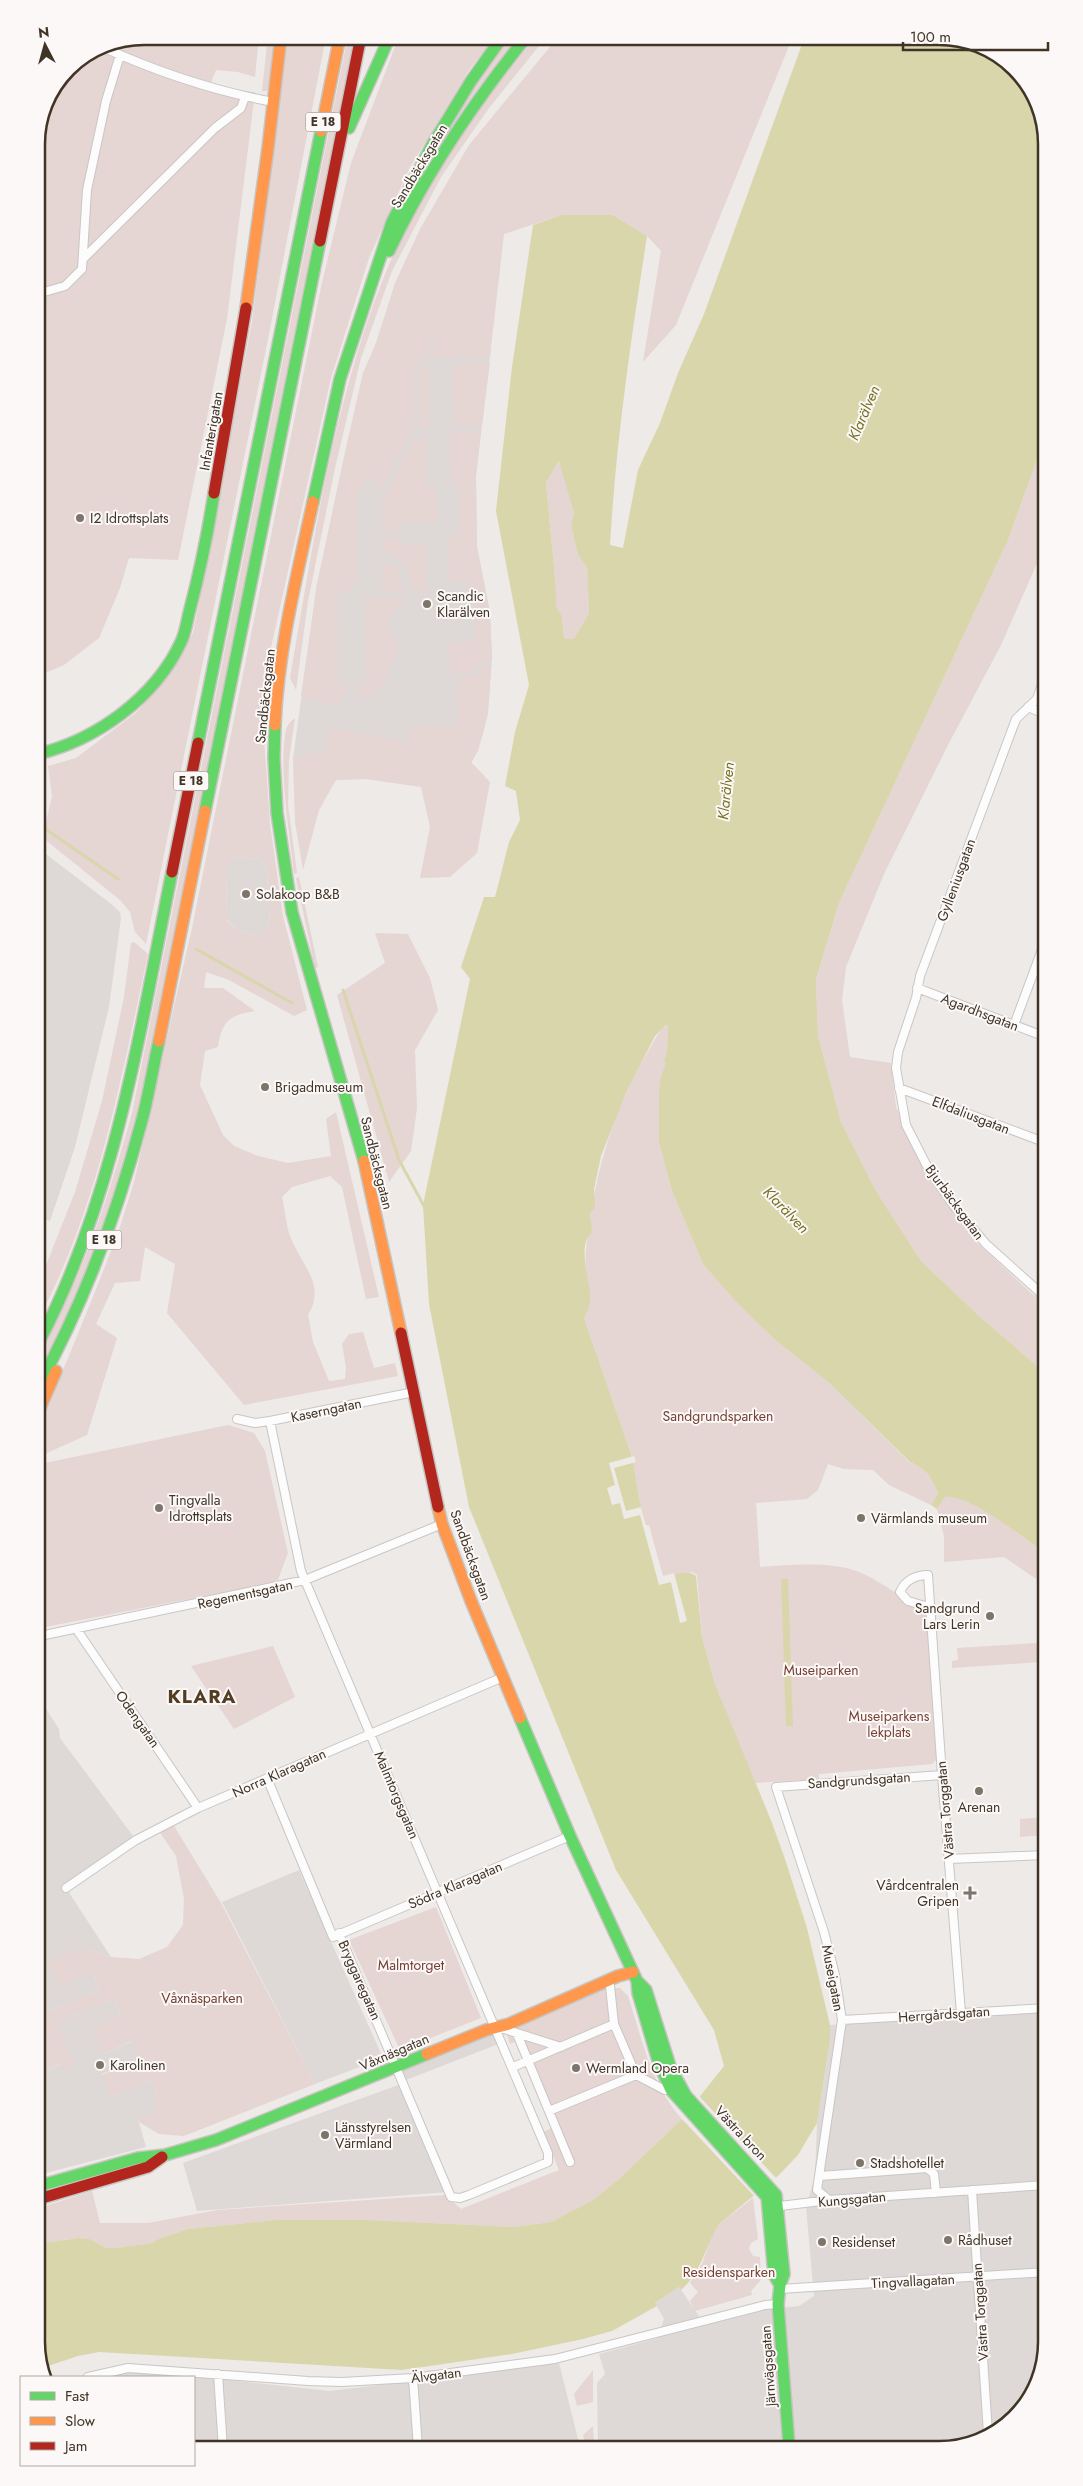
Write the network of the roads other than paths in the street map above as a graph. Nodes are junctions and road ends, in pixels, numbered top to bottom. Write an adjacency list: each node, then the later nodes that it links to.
1 (280, 45): 10 (main road, Infanterigatan)
2 (338, 45): 27 (main road, E 18)
3 (359, 45): 11 (main road, E 18)
4 (386, 45): 11 (main road)
5 (496, 45): 14 (main road, Sandbäcksgatan)
6 (520, 45): 14 (main road, Sandbäcksgatan)
7 (111, 51): 8 (street)
8 (120, 55): 9 (street); 12 (street)
9 (245, 97): 10 (street); 12 (street)
10 (274, 102): 18 (main road, Infanterigatan)
11 (337, 155): 26 (main road, E 18)
12 (83, 259): 13 (street)
13 (45, 292)
14 (357, 323): 29 (main road, Sandbäcksgatan)
15 (1038, 696): 16 (street, Gylleniusgatan)
16 (1028, 707): 17 (street); 20 (street, Gylleniusgatan)
17 (1038, 711)
18 (45, 751)
19 (1038, 960): 21 (street)
20 (917, 988): 21 (street, Agardhsgatan); 23 (street, Gylleniusgatan)
21 (1014, 1025): 22 (street, Agardhsgatan)
22 (1038, 1034)
23 (899, 1088): 24 (street, Elfdaliusgatan); 25 (street, Bjurbäcksgatan)
24 (1038, 1140)
25 (1038, 1291)
26 (75, 1314): 28 (main road, E 18); 30 (main road)
27 (45, 1331)
28 (45, 1373)
29 (414, 1392): 32 (street, Kaserngatan); 33 (main road, Sandbäcksgatan)
30 (45, 1396)
31 (238, 1419): 32 (street, Kaserngatan)
32 (270, 1421): 34 (street, Malmtorgsgatan)
33 (442, 1524): 34 (street, Regementsgatan); 38 (main road, Sandbäcksgatan)
34 (305, 1580): 36 (street, Regementsgatan); 39 (street, Malmtorgsgatan)
35 (932, 1608): 35 (street, Västra Torggatan); 40 (street, Västra Torggatan)
36 (77, 1630): 37 (street, Regementsgatan); 43 (street, Odengatan)
37 (45, 1635)
38 (503, 1676): 39 (street, Norra Klaragatan); 44 (main road, Sandbäcksgatan)
39 (371, 1732): 41 (street, Norra Klaragatan); 48 (street, Malmtorgsgatan)
40 (942, 1775): 42 (street, Sandgrundsgatan); 46 (street, Västra Torggatan)
41 (267, 1778): 43 (street, Norra Klaragatan); 49 (street, Bryggaregatan)
42 (776, 1787): 54 (street, Museigatan)
43 (198, 1808): 47 (street, Norra Klaragatan)
44 (570, 1836): 48 (street, Södra Klaragatan); 50 (main road, Sandbäcksgatan)
45 (1038, 1855): 46 (street)
46 (949, 1859): 53 (street, Västra Torggatan)
47 (66, 1888)
48 (438, 1892): 49 (street, Södra Klaragatan); 56 (street, Malmtorgsgatan)
49 (339, 1933): 60 (street, Bryggaregatan)
50 (635, 1977): 56 (main road, Våxnäsgatan); 64 (main road, Sandbäcksgatan)
51 (610, 1986): 55 (street)
52 (1038, 2008): 53 (street, Herrgårdsgatan)
53 (961, 2013): 54 (street, Herrgårdsgatan)
54 (842, 2020): 69 (street, Museigatan)
55 (614, 2024): 58 (street); 62 (street)
56 (496, 2028): 57 (street); 60 (main road, Våxnäsgatan); 61 (street, Malmtorgsgatan)
57 (517, 2034): 58 (street); 59 (street)
58 (561, 2047): 59 (street)
59 (528, 2060): 61 (street); 65 (street)
60 (396, 2067): 66 (main road, Våxnäsgatan); 67 (street, Bryggaregatan)
61 (513, 2067): 67 (street, Malmtorgsgatan)
62 (636, 2075): 63 (street); 65 (street)
63 (665, 2090)
64 (686, 2103): 72 (main road, Västra bron)
65 (549, 2111): 68 (street)
66 (165, 2155): 70 (main road, Våxnäsgatan); 75 (main road, Våxnäsgatan)
67 (550, 2160)
68 (570, 2162)
69 (820, 2176): 74 (street, Kungsgatan); 76 (street, Museigatan)
70 (45, 2184)
71 (1038, 2186): 73 (street, Kungsgatan)
72 (767, 2189): 77 (main road, Järnvägsgatan)
73 (972, 2190): 74 (street, Kungsgatan); 79 (street, Västra Torggatan)
74 (936, 2193): 76 (street, Kungsgatan)
75 (45, 2197)
76 (829, 2200): 77 (street, Kungsgatan)
77 (773, 2207): 80 (main road, Järnvägsgatan)
78 (1038, 2273): 79 (street, Tingvallagatan)
79 (977, 2278): 80 (street, Tingvallagatan); 85 (street, Västra Torggatan)
80 (780, 2287): 81 (main road, Järnvägsgatan)
81 (778, 2304): 84 (street, Älvgatan); 88 (main road, Järnvägsgatan)
82 (218, 2374): 83 (street, Älvgatan); 84 (street, Älvgatan); 86 (street)
83 (92, 2376)
84 (413, 2378): 87 (street)
85 (988, 2428)
86 (222, 2441)
87 (418, 2441)
88 (789, 2441)

